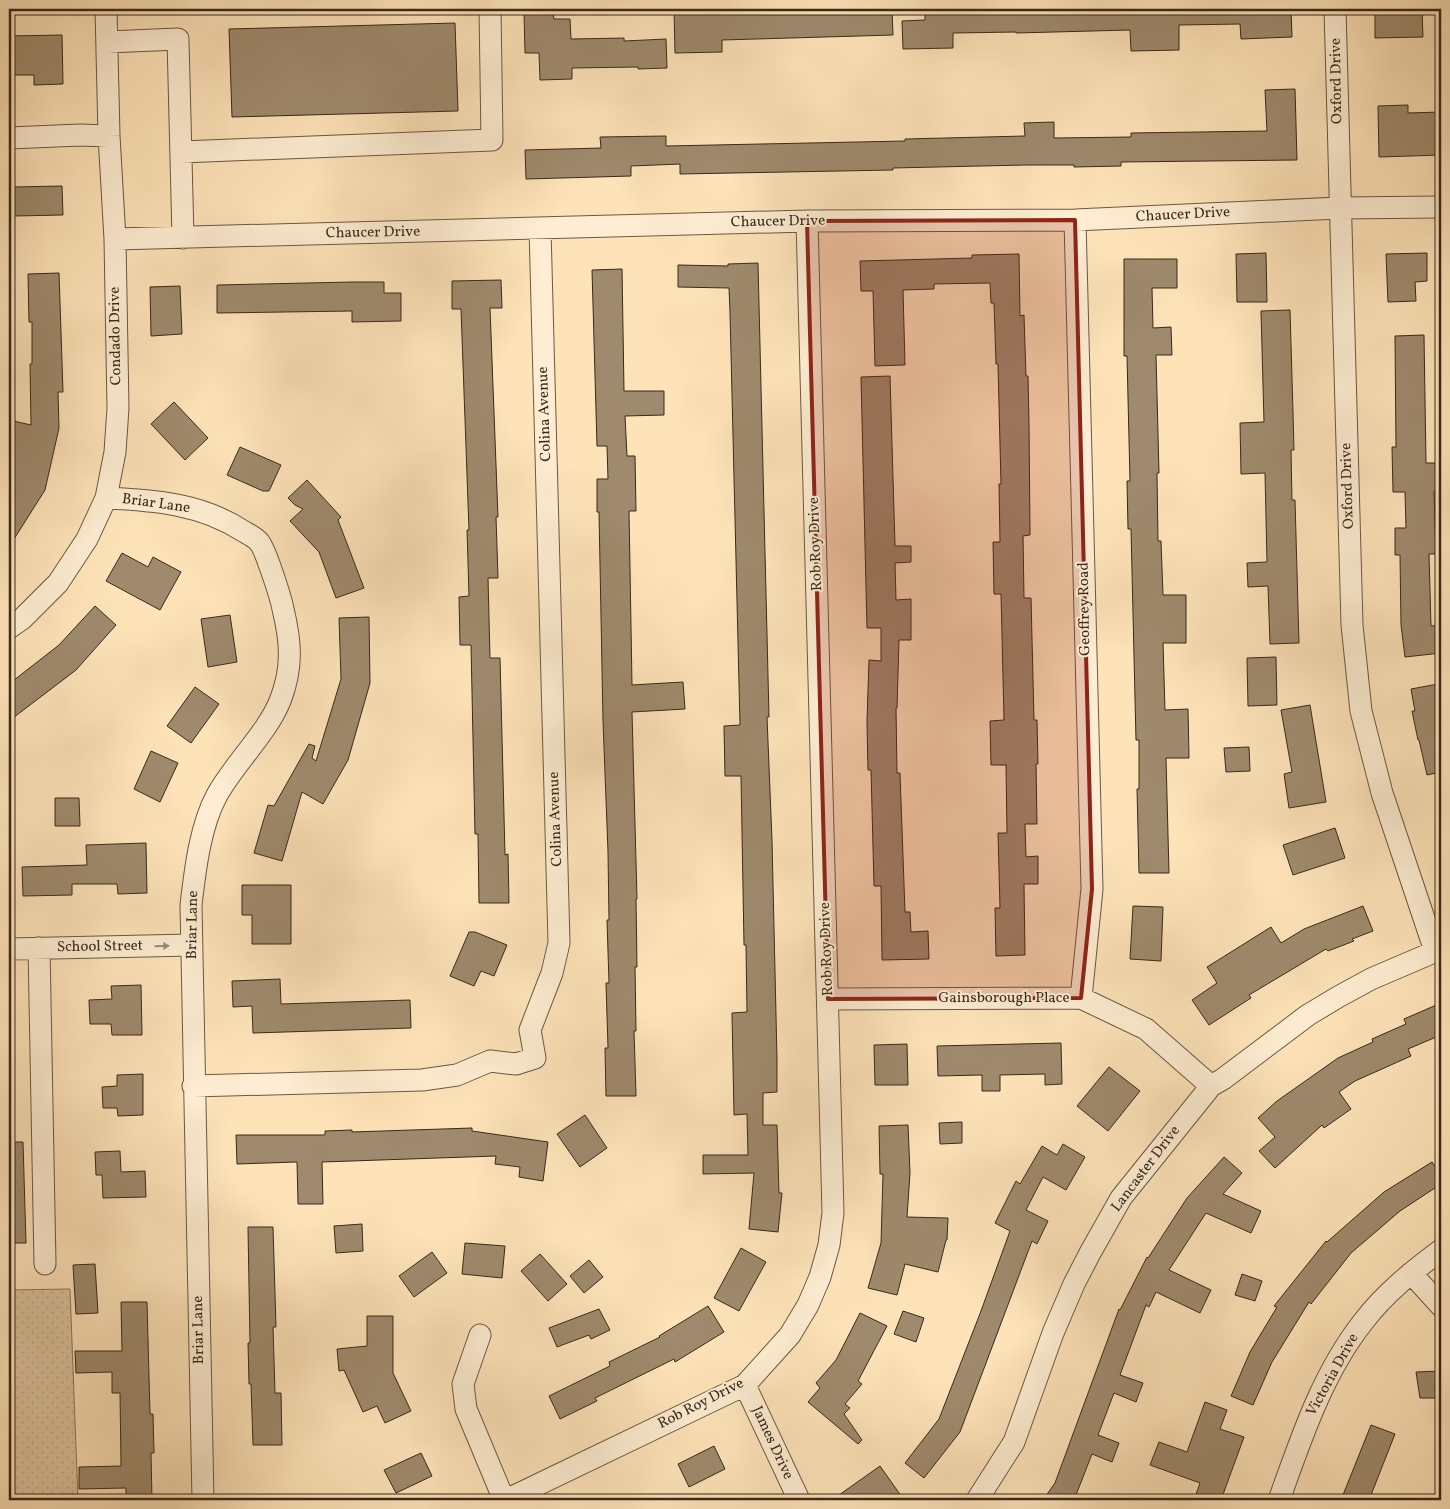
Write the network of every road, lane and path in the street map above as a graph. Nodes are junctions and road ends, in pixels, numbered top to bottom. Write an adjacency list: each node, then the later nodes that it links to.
1 (106, 9): 4 (street, Condado Drive)
2 (490, 9): 7 (street)
3 (1335, 9): 9 (street, Oxford Drive)
4 (107, 42): 5 (street, Condado Drive); 7 (street)
5 (109, 136): 6 (street); 14 (street, Condado Drive)
6 (9, 138)
7 (181, 152): 13 (street)
8 (1441, 207): 9 (street, Chaucer Drive)
9 (1340, 208): 10 (street, Chaucer Drive); 20 (street, Oxford Drive)
10 (1075, 220): 11 (street, Chaucer Drive); 21 (street, Geoffrey Road)
11 (807, 221): 12 (street, Chaucer Drive); 22 (street, Rob Roy Drive)
12 (540, 229): 13 (street, Chaucer Drive); 23 (street, Colina Avenue)
13 (183, 238): 14 (street, Chaucer Drive)
14 (114, 239): 15 (street, Condado Drive)
15 (106, 498): 16 (street, Condado Drive); 17 (street, Briar Lane)
16 (9, 628)
17 (191, 945): 18 (street, School Street, one-way to 17); 23 (street, Briar Lane)
18 (39, 948): 19 (street, School Street); 26 (street)
19 (9, 949)
20 (1438, 950): 24 (street, Lancaster Drive)
21 (1081, 998): 22 (street, Gainsborough Place); 24 (street, Gainsborough Place)
22 (828, 999): 30 (street, Rob Roy Drive)
23 (194, 1086): 31 (street, Briar Lane)
24 (1212, 1086): 34 (street, Lancaster Drive)
25 (1441, 1250): 27 (street, Victoria Drive)
26 (46, 1264)
27 (1411, 1273): 28 (street); 35 (street, Victoria Drive)
28 (1441, 1306)
29 (480, 1335): 32 (street)
30 (745, 1385): 32 (street, Rob Roy Drive); 33 (street, James Drive)
31 (203, 1500)
32 (505, 1500)
33 (799, 1500)
34 (977, 1500)
35 (1279, 1500)

